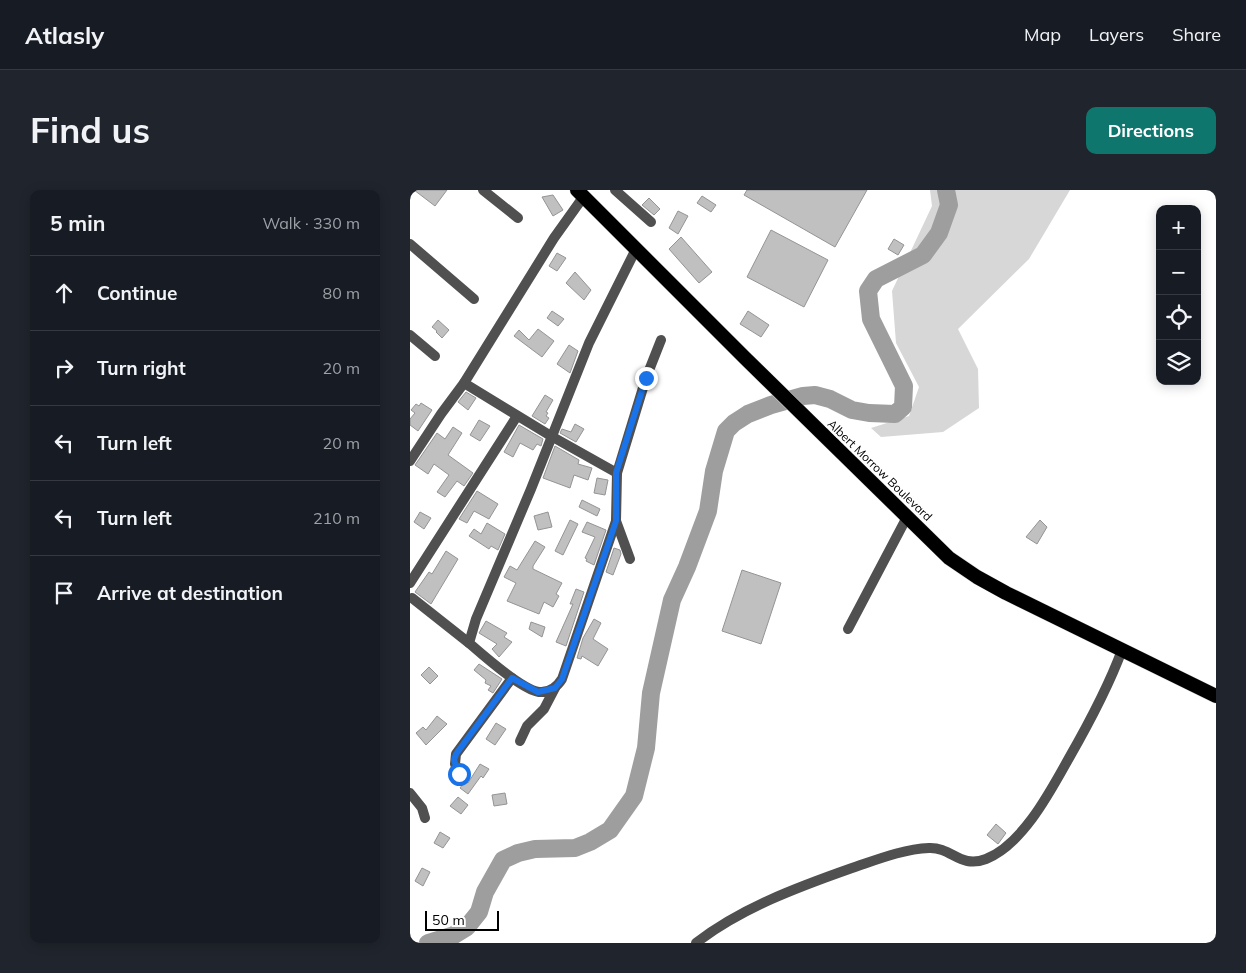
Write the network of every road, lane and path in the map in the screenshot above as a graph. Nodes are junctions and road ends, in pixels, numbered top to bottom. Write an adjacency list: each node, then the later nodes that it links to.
1 (484, 190): 4 (street)
2 (615, 190): 5 (street)
3 (580, 193): 7 (highway, Albert Morrow Boulevard); 12 (street)
4 (518, 218)
5 (651, 222)
6 (410, 244): 8 (street)
7 (636, 249): 14 (street); 17 (highway, Albert Morrow Boulevard)
8 (474, 299)
9 (410, 335): 11 (street)
10 (661, 340): 16 (street)
11 (435, 356)
12 (464, 383): 13 (street); 15 (street)
13 (517, 416): 14 (street); 20 (street)
14 (551, 436): 16 (street); 23 (street)
15 (410, 461)
16 (616, 473): 18 (street)
17 (907, 517): 22 (street); 24 (highway, Albert Morrow Boulevard)
18 (616, 521): 19 (street); 26 (street)
19 (630, 559)
20 (410, 583)
21 (412, 598): 23 (street)
22 (848, 630)
23 (469, 643): 25 (street)
24 (1122, 650): 27 (highway, Albert Morrow Boulevard); 32 (street)
25 (512, 678): 26 (street); 29 (street)
26 (555, 688): 28 (street)
27 (1216, 696)
28 (520, 741)
29 (459, 774)
30 (410, 792): 31 (street)
31 (425, 818)
32 (696, 943)

